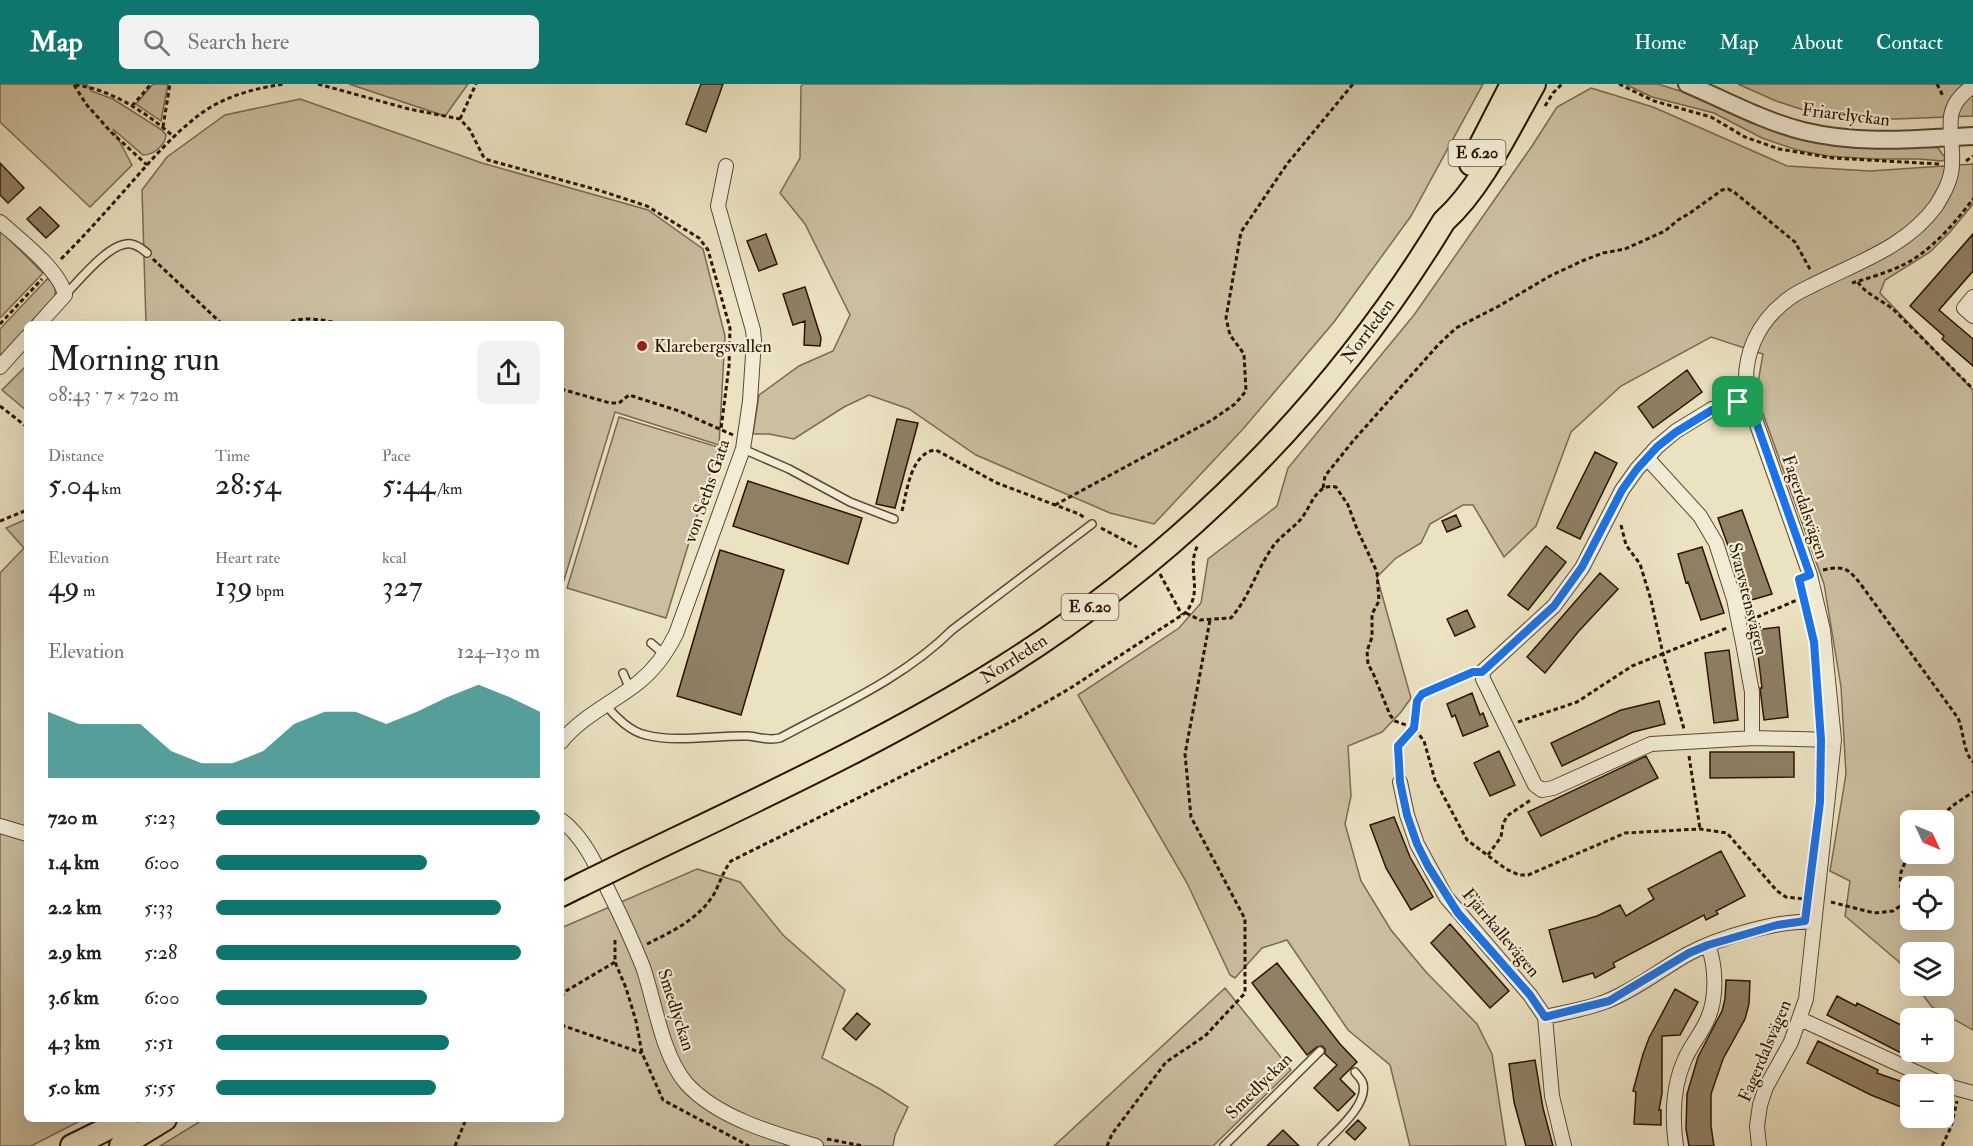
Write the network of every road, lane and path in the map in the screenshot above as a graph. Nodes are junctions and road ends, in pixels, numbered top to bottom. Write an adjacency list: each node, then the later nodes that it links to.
1 (151, 84): 13 (path)
2 (170, 84): 16 (path)
3 (284, 84): 18 (path)
4 (318, 84): 14 (path)
5 (476, 84): 14 (path)
6 (1353, 84): 49 (path)
7 (1512, 84): 24 (highway, Norrleden / E 6.20)
8 (1534, 84): 15 (highway, Norrleden / E 6.20)
9 (1545, 84): 15 (highway)
10 (1687, 84): 19 (street, Friarelyckan)
11 (74, 85): 13 (path); 21 (path)
12 (1973, 86): 19 (street, Fagerdalsvägen)
13 (132, 106): 16 (path)
14 (460, 119): 45 (path)
15 (1512, 123): 24 (highway, Norrleden / E 6.20)
16 (163, 127): 18 (path)
17 (1973, 136): 19 (street, Friarelyckan)
18 (174, 137): 21 (path)
19 (1950, 137): 42 (street, Fagerdalsvägen)
20 (1937, 164): 23 (path)
21 (147, 165): 28 (path)
22 (726, 166): 46 (street, von Seths Gata)
23 (1936, 172)
24 (1444, 221): 83 (highway, Norrleden / E 6.20, bridge)
25 (0, 222): 28 (street)
26 (147, 254): 30 (lane); 34 (path)
27 (1819, 268): 48 (path)
28 (51, 270): 30 (street); 37 (path)
29 (1858, 282): 41 (path)
30 (65, 295): 33 (street)
31 (1973, 297): 32 (street)
32 (1973, 316)
33 (42, 321)
34 (219, 321)
35 (291, 321): 36 (path)
36 (330, 321)
37 (0, 324)
38 (24, 340): 39 (street)
39 (0, 367)
40 (564, 389): 45 (path)
41 (1973, 389)
42 (1748, 399): 47 (street); 57 (street, Fagerdalsvägen)
43 (0, 406): 44 (path)
44 (24, 425)
45 (721, 429): 46 (path)
46 (744, 446): 52 (lane); 63 (street, von Seths Gata)
47 (1647, 458): 50 (street); 60 (street, Svarvstensvägen)
48 (1323, 488)
49 (1055, 505): 52 (path); 54 (path)
50 (1611, 510): 62 (path); 64 (street)
51 (24, 511): 53 (path)
52 (894, 519)
53 (0, 521)
54 (1092, 524): 55 (path); 67 (lane)
55 (1141, 550)
56 (1159, 572): 58 (path)
57 (1810, 575): 60 (path); 71 (street, Fagerdalsvägen); 73 (path)
58 (1182, 615)
59 (1209, 620): 106 (path)
60 (1740, 623): 62 (path); 69 (street, Svarvstensvägen)
61 (651, 642): 63 (lane)
62 (1663, 654): 68 (path); 72 (path)
63 (665, 655): 66 (street, von Seths Gata)
64 (1482, 672): 68 (street); 74 (path)
65 (623, 673): 66 (lane)
66 (630, 689): 67 (street, von Seths Gata)
67 (606, 705): 70 (street, von Seths Gata)
68 (1505, 726): 75 (street)
69 (1752, 738): 71 (street); 72 (street)
70 (564, 739)
71 (1834, 740): 84 (street, Fagerdalsvägen)
72 (1687, 742): 75 (street); 80 (path)
73 (1973, 762)
74 (1400, 782): 90 (street, Fjärrkallevägen)
75 (1540, 789): 82 (path)
76 (1973, 792): 77 (path)
77 (1948, 810)
78 (564, 823): 101 (street, Smedlyckan)
79 (0, 826): 81 (street)
80 (1700, 829)
81 (24, 833)
82 (1488, 855)
83 (564, 894)
84 (1814, 922): 87 (street); 91 (street, Fagerdalsvägen)
85 (642, 937): 86 (path)
86 (645, 945)
87 (1708, 945): 90 (street); 110 (street)
88 (615, 962): 89 (path)
89 (564, 993)
90 (1545, 1017): 109 (street)
91 (1800, 1019): 96 (street); 111 (street, Fagerdalsvägen)
92 (564, 1026): 94 (path)
93 (1320, 1051): 107 (lane, Smedlyckan)
94 (642, 1053)
95 (1355, 1072): 108 (lane)
96 (1919, 1074)
97 (1966, 1092): 112 (path)
98 (121, 1122): 102 (highway)
99 (160, 1122): 103 (highway)
100 (465, 1122): 104 (path)
101 (818, 1142): 105 (path)
102 (72, 1146)
103 (122, 1146)
104 (455, 1146)
105 (863, 1146)
106 (1107, 1146)
107 (1224, 1146)
108 (1322, 1146)
109 (1564, 1146)
110 (1676, 1146)
111 (1759, 1146)
112 (1942, 1146)

